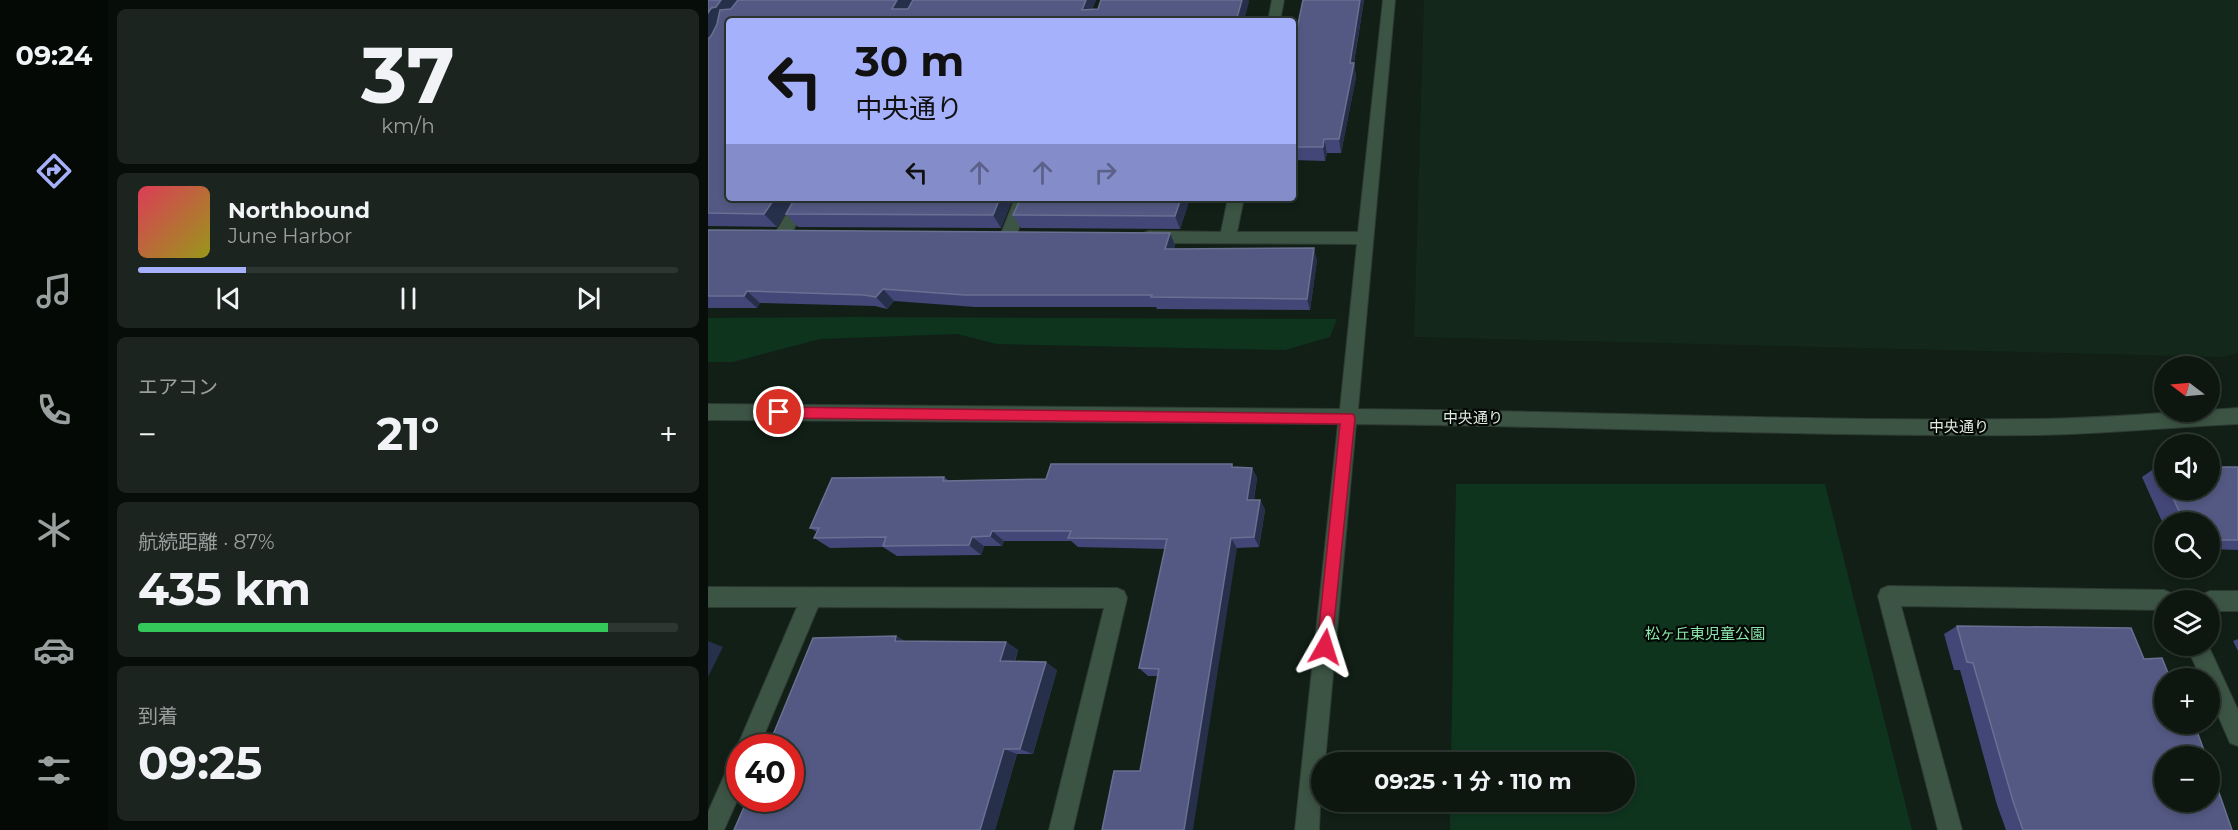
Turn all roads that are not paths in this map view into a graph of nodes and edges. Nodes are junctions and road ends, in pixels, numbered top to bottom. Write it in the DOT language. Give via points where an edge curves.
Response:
graph roads {
  1 [pos="1278,0"];
  2 [pos="1389,0"];
  3 [pos="1275,18"];
  4 [pos="802,201"];
  5 [pos="1022,201"];
  6 [pos="1235,201"];
  7 [pos="806,235"];
  8 [pos="1008,236"];
  9 [pos="1135,237"];
  10 [pos="1228,237"];
  11 [pos="1366,238"];
  12 [pos="708,412"];
  13 [pos="2238,416"];
  14 [pos="1348,418"];
  15 [pos="708,597"];
  16 [pos="812,597"];
  17 [pos="2154,600"];
  18 [pos="2220,601"];
  19 [pos="2238,601"];
  20 [pos="2202,656"];
  21 [pos="754,734"];
  22 [pos="2238,735"];
  23 [pos="726,798"];
  24 [pos="712,830"];
  25 [pos="1062,830"];
  26 [pos="1307,830"];
  27 [pos="1950,830"];
  1 -- 3 [label="street"];
  2 -- 11 [label="street"];
  4 -- 7 [label="street" via="777,235"];
  5 -- 8 [label="street"];
  6 -- 10 [label="street"];
  9 -- 10 [label="street"];
  10 -- 11 [label="street"];
  11 -- 14 [label="street"];
  12 -- 14 [label="street, 中央通り"];
  13 -- 14 [label="street, 中央通り" via="2042,427 1779,427 1530,418"];
  14 -- 26 [label="street"];
  15 -- 16 [label="street"];
  16 -- 21 [label="street"];
  16 -- 25 [label="street" via="1117,598"];
  17 -- 27 [label="street" via="1888,596"];
  18 -- 19 [label="street"];
  20 -- 22 [label="street"];
  23 -- 24 [label="street"];
}
